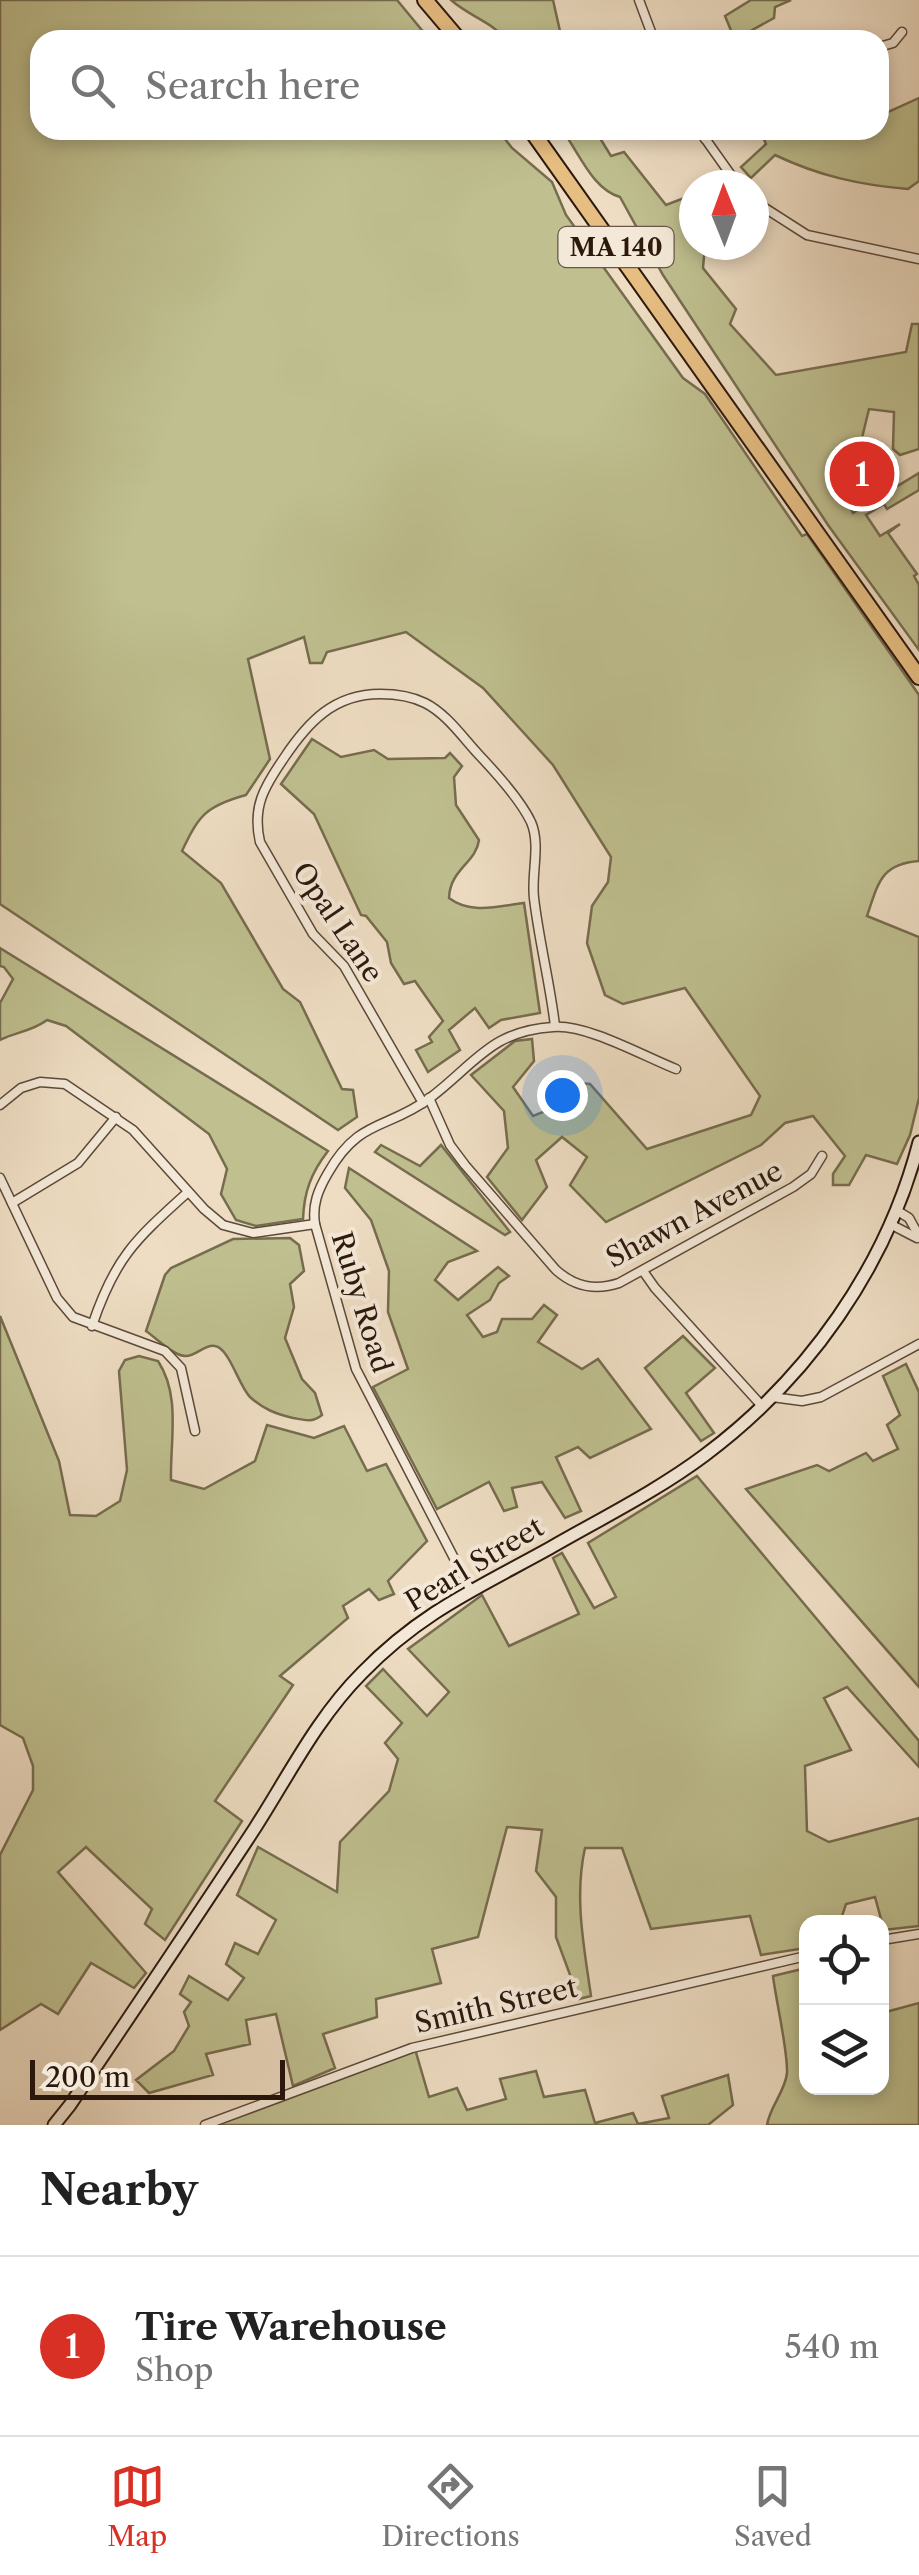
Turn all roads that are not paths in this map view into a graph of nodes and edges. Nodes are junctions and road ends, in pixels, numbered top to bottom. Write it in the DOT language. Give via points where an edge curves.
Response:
graph roads {
  1 [pos="425,0"];
  2 [pos="639,0"];
  3 [pos="450,30"];
  4 [pos="650,30"];
  5 [pos="902,32"];
  6 [pos="889,44"];
  7 [pos="539,140"];
  8 [pos="706,140"];
  9 [pos="727,170"];
  10 [pos="769,212"];
  11 [pos="919,260"];
  12 [pos="919,677"];
  13 [pos="555,1026"];
  14 [pos="676,1069"];
  15 [pos="426,1100"];
  16 [pos="0,1105"];
  17 [pos="116,1117"];
  18 [pos="919,1142"];
  19 [pos="822,1156"];
  20 [pos="0,1178"];
  21 [pos="188,1192"];
  22 [pos="12,1202"];
  23 [pos="896,1210"];
  24 [pos="314,1224"];
  25 [pos="890,1224"];
  26 [pos="919,1238"];
  27 [pos="643,1271"];
  28 [pos="92,1326"];
  29 [pos="919,1344"];
  30 [pos="767,1401"];
  31 [pos="195,1431"];
  32 [pos="470,1589"];
  33 [pos="919,1934"];
  34 [pos="889,1939"];
  35 [pos="799,1958"];
  36 [pos="54,2125"];
  37 [pos="205,2125"];
  1 -- 3 [label="highway"];
  2 -- 4 [label="street"];
  5 -- 6 [label="street"];
  7 -- 12 [label="highway, MA 140"];
  8 -- 9 [label="street"];
  10 -- 11 [label="street" via="807,235"];
  13 -- 14 [label="street, Ruby Road"];
  13 -- 15 [label="street, Ruby Road" via="509,1034"];
  13 -- 15 [label="street, Opal Lane" via="533,894 531,822 488,765 426,704 370,694 332,705 313,719 261,793 260,842 312,934 344,966"];
  15 -- 24 [label="street, Ruby Road" via="348,1142 319,1191"];
  15 -- 27 [label="street, Shawn Avenue" via="465,1165 563,1277 600,1288"];
  16 -- 17 [label="street" via="33,1084 66,1084"];
  17 -- 21 [label="street"];
  17 -- 22 [label="street" via="78,1162"];
  18 -- 23 [label="main road, Pearl Street"];
  19 -- 27 [label="street, Shawn Avenue" via="802,1181"];
  20 -- 22 [label="street"];
  21 -- 24 [label="street" via="223,1224 244,1232"];
  21 -- 28 [label="street" via="122,1256"];
  22 -- 28 [label="street" via="57,1298"];
  23 -- 25 [label="main road, Pearl Street"];
  23 -- 26 [label="street"];
  24 -- 32 [label="street, Ruby Road" via="356,1369"];
  25 -- 26 [label="street"];
  25 -- 30 [label="main road, Pearl Street" via="836,1319"];
  27 -- 30 [label="street"];
  28 -- 31 [label="street" via="165,1350 181,1368"];
  29 -- 30 [label="street" via="821,1397"];
  30 -- 32 [label="main road, Pearl Street" via="669,1480"];
  32 -- 36 [label="main road, Pearl Street" via="396,1642 334,1705"];
  33 -- 34 [label="street"];
  35 -- 37 [label="street, Smith Street" via="412,2048"];
}
